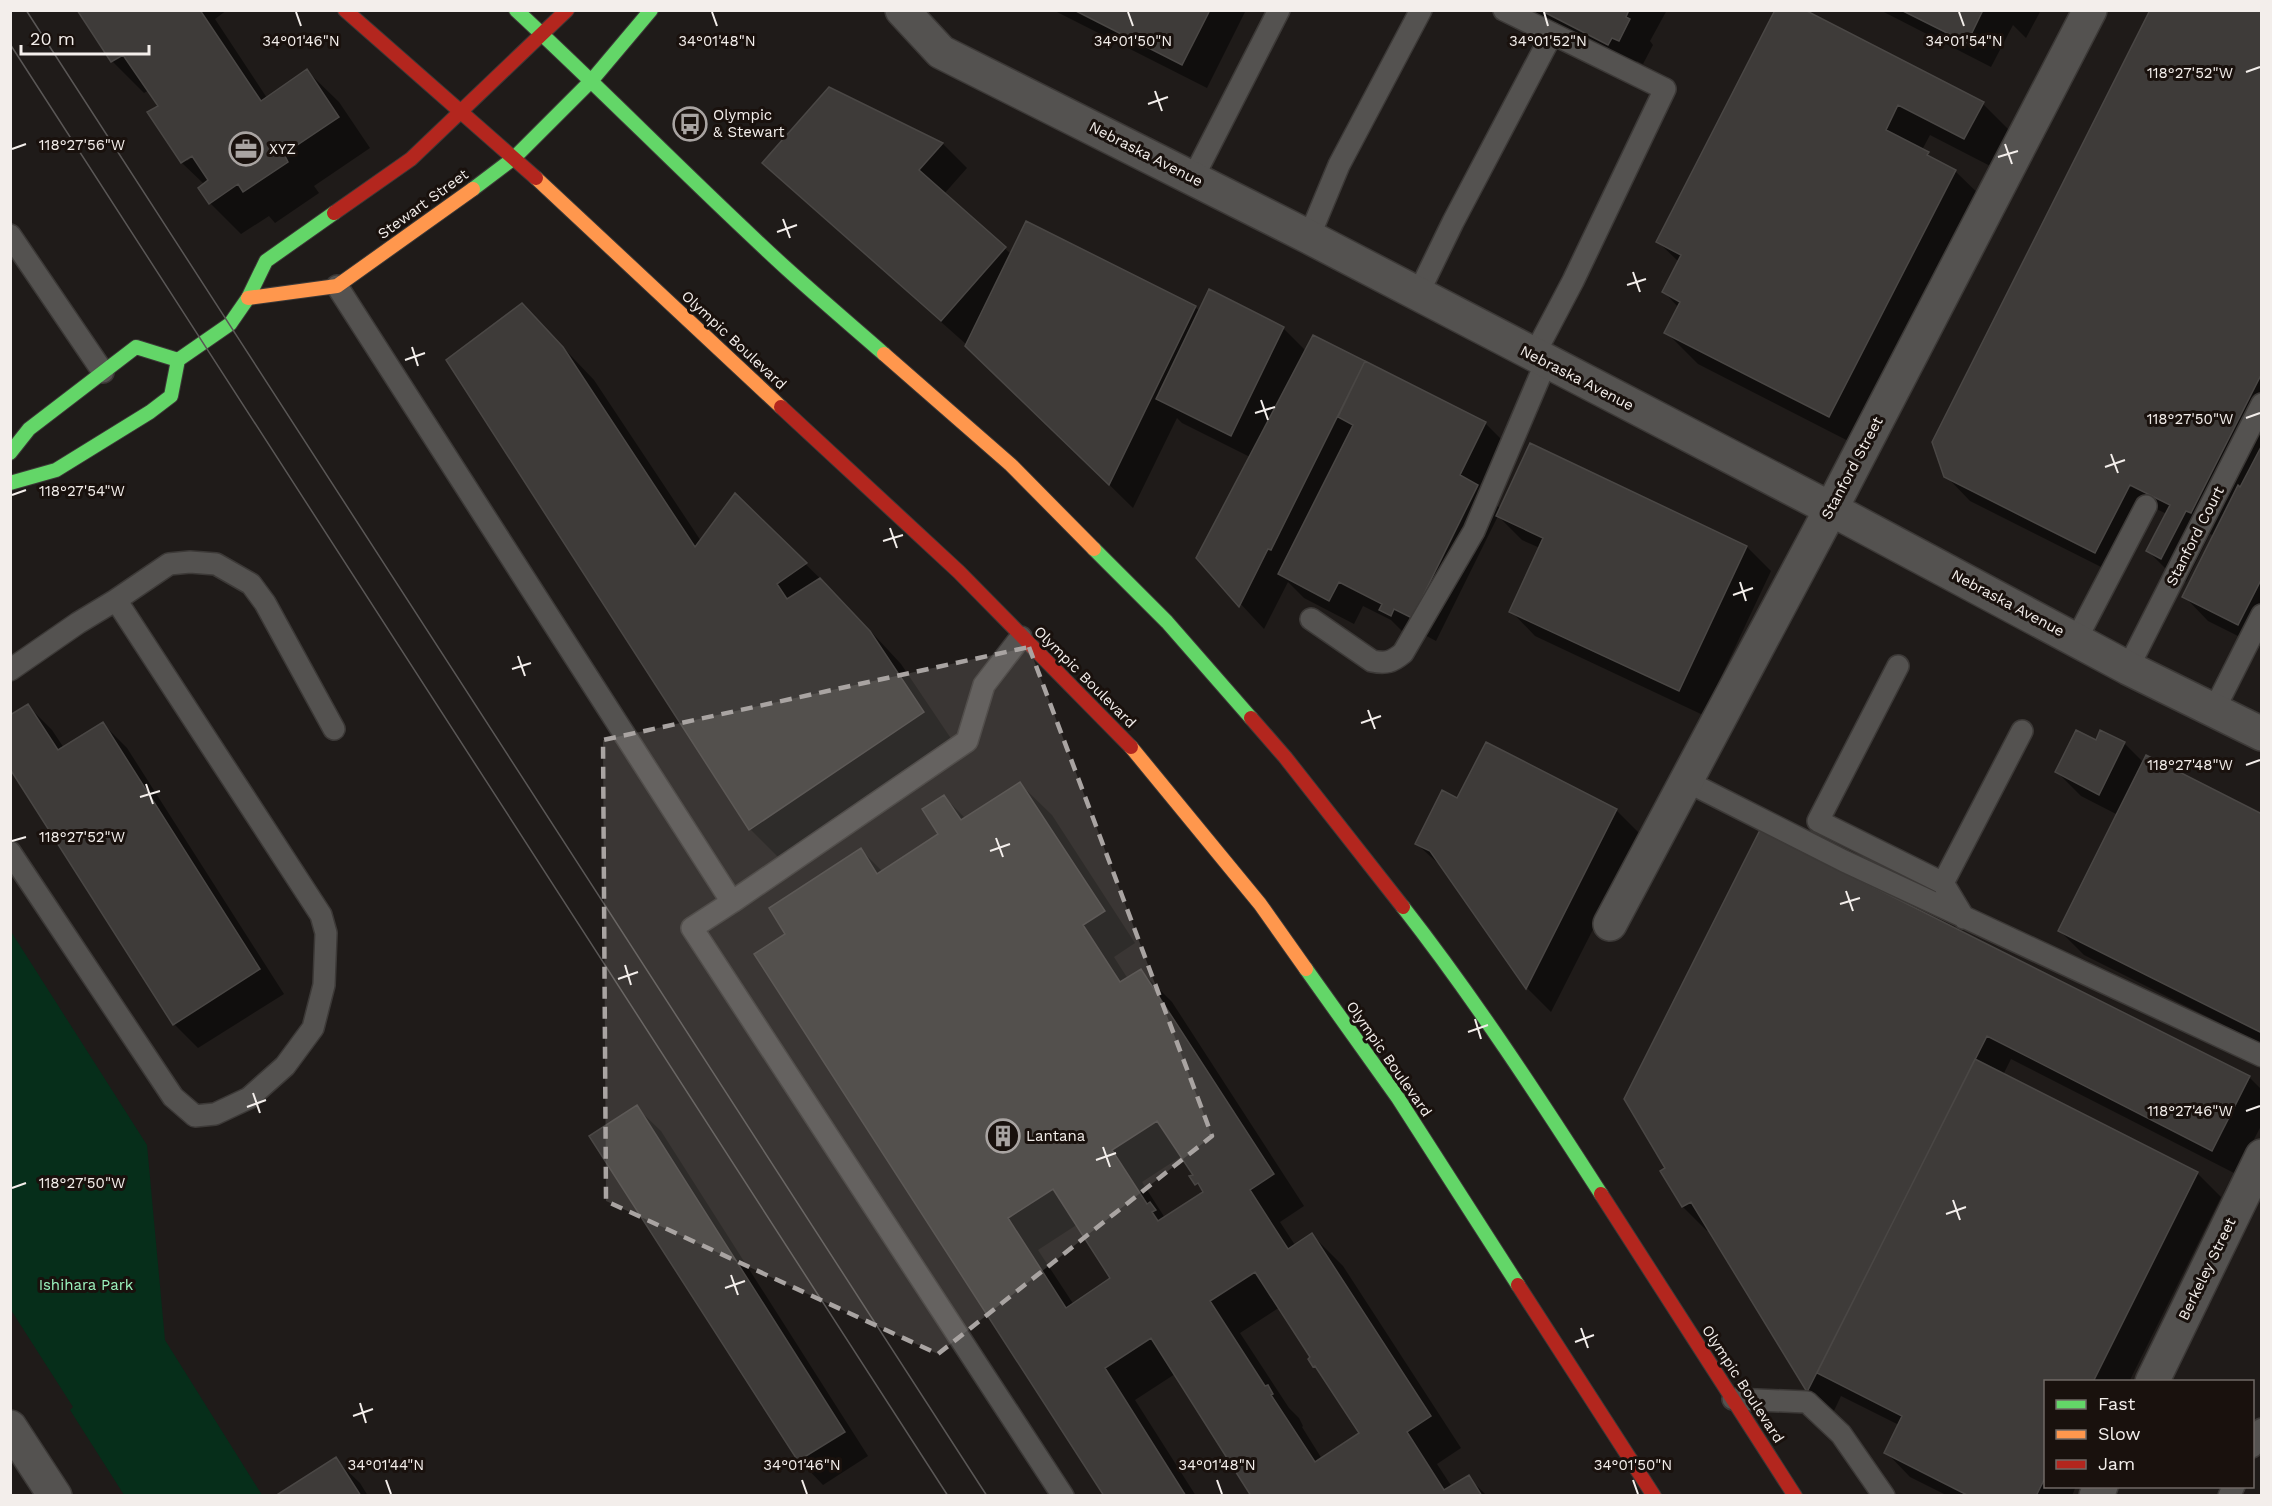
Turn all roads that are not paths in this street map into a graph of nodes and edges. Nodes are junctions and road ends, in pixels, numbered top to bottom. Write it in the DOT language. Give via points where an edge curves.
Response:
graph roads {
  1 [pos="345,10"];
  2 [pos="516,10"];
  3 [pos="567,10"];
  4 [pos="651,10"];
  5 [pos="902,10"];
  6 [pos="1279,10"];
  7 [pos="1421,10"];
  8 [pos="1503,10"];
  9 [pos="2090,10"];
  10 [pos="542,34"];
  11 [pos="1552,34"];
  12 [pos="592,80"];
  13 [pos="461,112"];
  14 [pos="514,158"];
  15 [pos="1193,178"];
  16 [pos="10,235"];
  17 [pos="1309,237"];
  18 [pos="337,286"];
  19 [pos="1418,294"];
  20 [pos="248,298"];
  21 [pos="1540,359"];
  22 [pos="178,360"];
  23 [pos="103,372"];
  24 [pos="2262,404"];
  25 [pos="10,453"];
  26 [pos="10,483"];
  27 [pos="2146,506"];
  28 [pos="1831,509"];
  29 [pos="116,600"];
  30 [pos="2262,615"];
  31 [pos="1311,619"];
  32 [pos="1022,637"];
  33 [pos="2076,640"];
  34 [pos="1898,666"];
  35 [pos="2128,668"];
  36 [pos="10,670"];
  37 [pos="2214,710"];
  38 [pos="334,729"];
  39 [pos="2022,731"];
  40 [pos="2262,734"];
  41 [pos="1686,780"];
  42 [pos="10,852"];
  43 [pos="1943,883"];
  44 [pos="732,902"];
  45 [pos="1964,918"];
  46 [pos="1610,924"];
  47 [pos="2262,1056"];
  48 [pos="2262,1156"];
  49 [pos="2153,1380"];
  50 [pos="1733,1399"];
  51 [pos="10,1427"];
  52 [pos="2262,1429"];
  53 [pos="2254,1446"];
  54 [pos="55,1496"];
  55 [pos="1063,1496"];
  56 [pos="1654,1496"];
  57 [pos="1795,1496"];
  58 [pos="1884,1496"];
  1 -- 13 [label="main road, Olympic Boulevard"];
  2 -- 10 [label="main road, Olympic Boulevard"];
  3 -- 10 [label="main road"];
  4 -- 12 [label="main road, Stewart Street"];
  5 -- 15 [label="street, Nebraska Avenue" via="941,52"];
  6 -- 15 [label="lane"];
  7 -- 17 [label="lane" via="1339,165"];
  8 -- 11 [label="lane"];
  9 -- 28 [label="street, Stanford Street"];
  10 -- 12 [label="main road, Olympic Boulevard"];
  10 -- 13 [label="main road"];
  11 -- 19 [label="lane"];
  11 -- 21 [label="lane" via="1665,89 1573,280"];
  12 -- 14 [label="main road, Stewart Street"];
  12 -- 50 [label="main road, Olympic Boulevard" via="787,269 1011,465 1167,622 1285,757 1434,948 1556,1124"];
  13 -- 14 [label="main road, Olympic Boulevard"];
  13 -- 20 [label="main road" via="411,159 266,261"];
  14 -- 18 [label="main road, Stewart Street"];
  14 -- 32 [label="main road, Olympic Boulevard" via="959,572"];
  15 -- 17 [label="street, Nebraska Avenue"];
  16 -- 23 [label="lane"];
  17 -- 19 [label="street, Nebraska Avenue"];
  18 -- 20 [label="main road, Stewart Street"];
  18 -- 44 [label="lane"];
  19 -- 21 [label="street, Nebraska Avenue"];
  20 -- 22 [label="main road" via="230,324"];
  21 -- 28 [label="street, Nebraska Avenue"];
  21 -- 31 [label="lane" via="1474,531 1403,653 1393,661 1372,661"];
  22 -- 23 [label="main road" via="136,347"];
  22 -- 26 [label="main road" via="171,396 150,412 56,470"];
  23 -- 25 [label="main road" via="29,429"];
  24 -- 35 [label="lane, Stanford Court"];
  27 -- 33 [label="lane"];
  28 -- 33 [label="street, Nebraska Avenue"];
  28 -- 41 [label="street, Stanford Street"];
  29 -- 36 [label="lane"];
  29 -- 38 [label="lane" via="170,564 216,564 251,584"];
  29 -- 42 [label="lane" via="321,915 326,933 324,985 313,1028 285,1066 249,1098 214,1114 195,1116 173,1097"];
  30 -- 37 [label="lane"];
  32 -- 44 [label="lane" via="984,685 967,741"];
  32 -- 56 [label="main road, Olympic Boulevard" via="1132,748 1260,904 1398,1098"];
  33 -- 35 [label="street, Nebraska Avenue"];
  34 -- 43 [label="lane" via="1818,821"];
  35 -- 37 [label="street, Nebraska Avenue"];
  37 -- 40 [label="street, Nebraska Avenue"];
  39 -- 43 [label="lane"];
  41 -- 45 [label="lane"];
  41 -- 46 [label="street, Stanford Street"];
  43 -- 45 [label="lane"];
  44 -- 55 [label="lane" via="692,928"];
  45 -- 47 [label="lane"];
  48 -- 49 [label="street, Berkeley Street"];
  50 -- 57 [label="main road, Olympic Boulevard"];
  50 -- 58 [label="lane" via="1807,1402 1841,1434"];
  51 -- 54 [label="street"];
  52 -- 53 [label="lane"];
}
